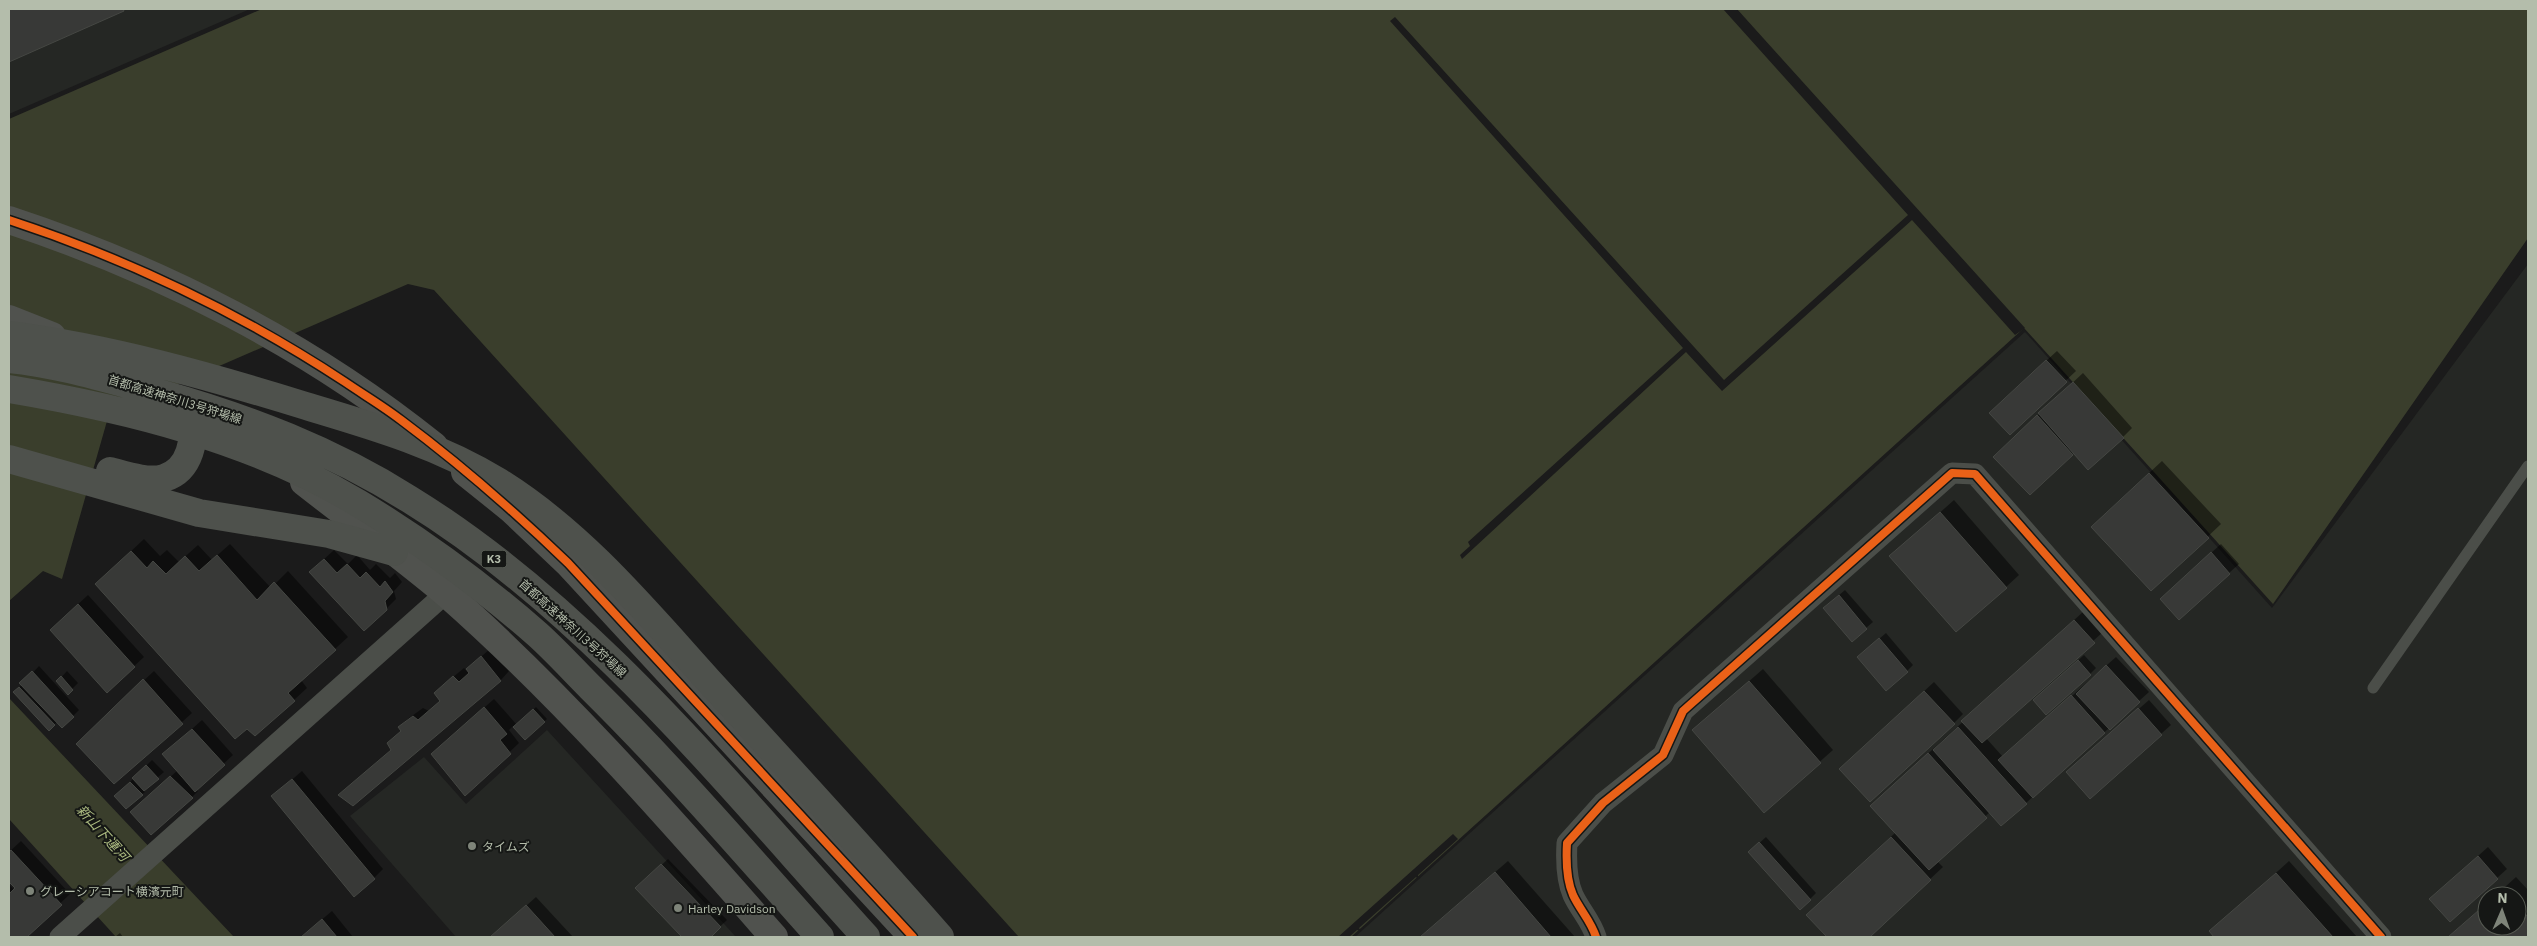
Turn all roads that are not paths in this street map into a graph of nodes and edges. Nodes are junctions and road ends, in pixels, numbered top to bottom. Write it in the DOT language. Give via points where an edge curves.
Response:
graph roads {
  1 [pos="9,220"];
  2 [pos="9,318"];
  3 [pos="9,335"];
  4 [pos="9,359"];
  5 [pos="9,388"];
  6 [pos="172,388"];
  7 [pos="9,440"];
  8 [pos="9,459"];
  9 [pos="2528,466"];
  10 [pos="145,489"];
  11 [pos="394,552"];
  12 [pos="446,593"];
  13 [pos="2373,688"];
  14 [pos="60,937"];
  15 [pos="774,937"];
  16 [pos="820,937"];
  17 [pos="866,937"];
  18 [pos="913,937"];
  19 [pos="940,937"];
  20 [pos="1596,937"];
  21 [pos="2381,937"];
  1 -- 18 [label="street" via="66,239 165,280 290,346 401,419 511,509 568,562"];
  2 -- 6 [label="street"];
  3 -- 19 [label="highway" via="91,348 262,392 428,445 500,483 564,530 621,584"];
  4 -- 17 [label="highway, 首都高速神奈川3号狩場線 / K3" via="89,374 219,410 298,440 410,499 476,544 606,657 676,728"];
  5 -- 16 [label="highway, K3" via="138,415 262,457 357,503 446,561 537,635 635,731"];
  6 -- 10 [label="highway" via="191,415 192,446 187,461 178,471"];
  6 -- 11 [label="street" via="223,419"];
  7 -- 10 [label="highway" via="117,473"];
  8 -- 10 [label="highway"];
  9 -- 13 [label="lane"];
  10 -- 11 [label="highway" via="199,513 329,534"];
  11 -- 12 [label="street"];
  12 -- 14 [label="street"];
  12 -- 15 [label="street" via="574,718 675,824"];
  20 -- 21 [label="street" via="1593,925 1568,880 1567,843 1603,803 1663,755 1683,711 1952,473 1975,474"];
}
